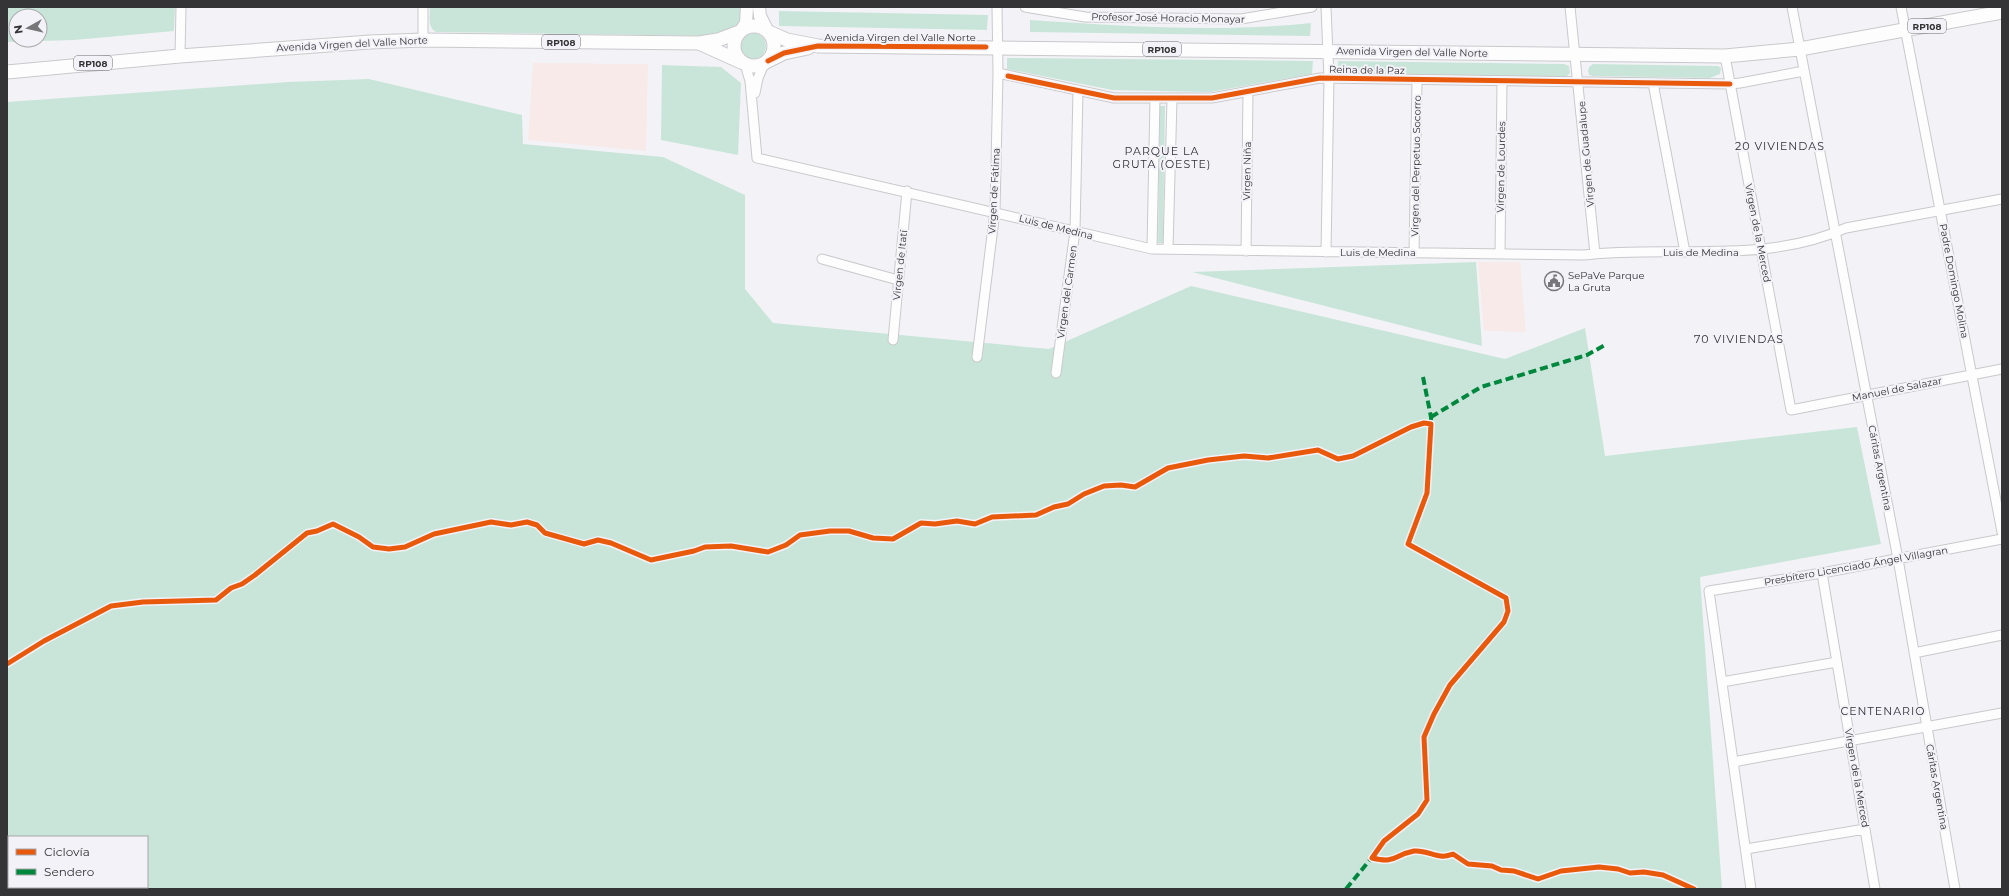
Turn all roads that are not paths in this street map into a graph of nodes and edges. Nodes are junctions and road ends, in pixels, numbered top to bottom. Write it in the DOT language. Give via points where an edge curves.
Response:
graph roads {
  1 [pos="181,7"];
  2 [pos="423,7"];
  3 [pos="747,7"];
  4 [pos="760,7"];
  5 [pos="996,7"];
  6 [pos="1025,7"];
  7 [pos="1312,7"];
  8 [pos="1326,7"];
  9 [pos="1570,7"];
  10 [pos="1792,7"];
  11 [pos="1901,7"];
  12 [pos="2002,12"];
  13 [pos="1905,30"];
  14 [pos="741,31"];
  15 [pos="768,31"];
  16 [pos="423,40"];
  17 [pos="699,44"];
  18 [pos="818,46"];
  19 [pos="997,47"];
  20 [pos="1800,49"];
  21 [pos="1326,51"];
  22 [pos="1575,54"];
  23 [pos="180,56"];
  24 [pos="1725,56"];
  25 [pos="766,62"];
  26 [pos="743,63"];
  27 [pos="7,72"];
  28 [pos="1804,72"];
  29 [pos="998,73"];
  30 [pos="1329,78"];
  31 [pos="1417,80"];
  32 [pos="1502,81"];
  33 [pos="1579,82"];
  34 [pos="1653,83"];
  35 [pos="1730,84"];
  36 [pos="1078,90"];
  37 [pos="1248,91"];
  38 [pos="1155,98"];
  39 [pos="1172,98"];
  40 [pos="753,110"];
  41 [pos="907,191"];
  42 [pos="2002,199"];
  43 [pos="1940,210"];
  44 [pos="995,211"];
  45 [pos="1075,231"];
  46 [pos="1835,233"];
  47 [pos="1152,249"];
  48 [pos="1168,249"];
  49 [pos="1762,250"];
  50 [pos="1246,251"];
  51 [pos="1326,252"];
  52 [pos="1414,252"];
  53 [pos="1685,252"];
  54 [pos="1500,254"];
  55 [pos="1595,254"];
  56 [pos="822,259"];
  57 [pos="898,280"];
  58 [pos="892,340"];
  59 [pos="977,357"];
  60 [pos="2002,369"];
  61 [pos="1056,373"];
  62 [pos="1972,375"];
  63 [pos="1866,395"];
  64 [pos="1791,410"];
  65 [pos="2002,532"];
  66 [pos="2002,539"];
  67 [pos="1898,559"];
  68 [pos="1822,573"];
  69 [pos="2002,635"];
  70 [pos="1914,653"];
  71 [pos="1837,662"];
  72 [pos="1722,682"];
  73 [pos="2002,713"];
  74 [pos="1926,727"];
  75 [pos="1850,741"];
  76 [pos="1733,762"];
  77 [pos="1865,829"];
  78 [pos="1746,849"];
  79 [pos="1751,889"];
  80 [pos="1875,889"];
  81 [pos="1955,889"];
  1 -- 23 [label="street"];
  2 -- 16 [label="street"];
  3 -- 14 [label="main road" via="746,23"];
  4 -- 15 [label="main road" via="760,16"];
  5 -- 19 [label="street, Virgen de Fátima"];
  6 -- 7 [label="street, Profesor José Horacio Monayar" via="1085,17 1241,19"];
  8 -- 21 [label="street"];
  9 -- 22 [label="street, Virgen de Guadalupe"];
  10 -- 20 [label="street, Cáritas Argentina"];
  11 -- 13 [label="street, Padre Domingo Molina"];
  12 -- 13 [label="main road, Avenida Virgen del Valle Norte / RP108"];
  13 -- 20 [label="main road, Avenida Virgen del Valle Norte / RP108"];
  13 -- 43 [label="street, Padre Domingo Molina"];
  14 -- 15 [label="main road, RP108" via="755,26"];
  14 -- 17 [label="main road, Avenida Virgen del Valle Norte / RP108"];
  14 -- 26 [label="main road" via="734,44 735,51"];
  15 -- 18 [label="main road, Avenida Virgen del Valle Norte / RP108" via="787,40"];
  15 -- 25 [label="main road" via="774,44 772,56"];
  16 -- 17 [label="main road, Avenida Virgen del Valle Norte / RP108"];
  16 -- 23 [label="main road, Avenida Virgen del Valle Norte / RP108"];
  17 -- 26 [label="main road, Avenida Virgen del Valle Norte / RP108"];
  18 -- 19 [label="main road, Avenida Virgen del Valle Norte / RP108"];
  18 -- 25 [label="main road, Avenida Virgen del Valle Norte / RP108" via="784,53"];
  19 -- 21 [label="main road, Avenida Virgen del Valle Norte / RP108"];
  19 -- 29 [label="street, Virgen de Fátima"];
  20 -- 24 [label="main road, Avenida Virgen del Valle Norte / RP108"];
  20 -- 28 [label="street, Cáritas Argentina"];
  21 -- 22 [label="main road, Avenida Virgen del Valle Norte / RP108"];
  21 -- 30 [label="street"];
  22 -- 24 [label="main road, Avenida Virgen del Valle Norte / RP108"];
  22 -- 33 [label="street, Virgen de Guadalupe"];
  23 -- 27 [label="main road, Avenida Virgen del Valle Norte / RP108"];
  24 -- 35 [label="street, Virgen de la Merced"];
  25 -- 26 [label="main road, RP108" via="754,66"];
  25 -- 40 [label="street" via="758,78"];
  26 -- 40 [label="street" via="750,81"];
  28 -- 35 [label="street, Reina de la Paz"];
  28 -- 46 [label="street, Cáritas Argentina"];
  29 -- 36 [label="street, Reina de la Paz"];
  29 -- 44 [label="street, Virgen de Fátima"];
  30 -- 31 [label="street, Reina de la Paz"];
  30 -- 37 [label="street, Reina de la Paz"];
  30 -- 51 [label="street"];
  31 -- 32 [label="street, Reina de la Paz"];
  31 -- 52 [label="street, Virgen del Perpetuo Socorro"];
  32 -- 33 [label="street, Reina de la Paz"];
  32 -- 54 [label="street, Virgen de Lourdes"];
  33 -- 34 [label="street, Reina de la Paz"];
  33 -- 55 [label="street, Virgen de Guadalupe"];
  34 -- 35 [label="street, Reina de la Paz"];
  34 -- 53 [label="street"];
  35 -- 49 [label="street, Virgen de la Merced"];
  36 -- 38 [label="street, Reina de la Paz" via="1114,98"];
  36 -- 45 [label="street, Virgen del Carmen"];
  37 -- 39 [label="street, Reina de la Paz" via="1212,98"];
  37 -- 50 [label="street, Virgen Niña"];
  38 -- 39 [label="street, Reina de la Paz"];
  38 -- 47 [label="street"];
  39 -- 48 [label="street"];
  40 -- 41 [label="street, Luis de Medina" via="757,158"];
  41 -- 44 [label="street, Luis de Medina"];
  41 -- 57 [label="street, Virgen de Itatí"];
  42 -- 43 [label="street, Luis de Medina"];
  43 -- 46 [label="street, Luis de Medina" via="1846,228"];
  43 -- 62 [label="street, Padre Domingo Molina"];
  44 -- 45 [label="street, Luis de Medina"];
  44 -- 59 [label="street, Virgen de Fátima"];
  45 -- 47 [label="street, Luis de Medina"];
  45 -- 61 [label="street, Virgen del Carmen"];
  46 -- 49 [label="street, Luis de Medina" via="1824,238"];
  46 -- 63 [label="street, Cáritas Argentina"];
  47 -- 48 [label="street, Luis de Medina"];
  48 -- 50 [label="street, Luis de Medina"];
  49 -- 53 [label="street, Luis de Medina"];
  49 -- 64 [label="street, Virgen de la Merced"];
  50 -- 51 [label="street, Luis de Medina"];
  51 -- 52 [label="street, Luis de Medina"];
  52 -- 54 [label="street, Luis de Medina"];
  53 -- 55 [label="street, Luis de Medina"];
  54 -- 55 [label="street, Luis de Medina"];
  56 -- 57 [label="street"];
  57 -- 58 [label="street, Virgen de Itatí"];
  60 -- 62 [label="street, Manuel de Salazar"];
  62 -- 63 [label="street, Manuel de Salazar"];
  62 -- 65 [label="street, Padre Domingo Molina"];
  63 -- 64 [label="street, Manuel de Salazar"];
  63 -- 67 [label="street, Cáritas Argentina"];
  66 -- 67 [label="street, Presbítero Licenciado Ángel Villagran"];
  67 -- 68 [label="street, Presbítero Licenciado Ángel Villagran"];
  67 -- 70 [label="street, Cáritas Argentina"];
  68 -- 71 [label="street, Virgen de la Merced"];
  68 -- 72 [label="street, Presbítero Licenciado Ángel Villagran" via="1709,591"];
  69 -- 70 [label="street"];
  70 -- 74 [label="street, Cáritas Argentina"];
  71 -- 72 [label="street"];
  71 -- 75 [label="street, Virgen de la Merced"];
  72 -- 76 [label="street"];
  73 -- 74 [label="street"];
  74 -- 75 [label="street"];
  74 -- 81 [label="street, Cáritas Argentina"];
  75 -- 76 [label="street"];
  75 -- 77 [label="street, Virgen de la Merced"];
  76 -- 78 [label="street"];
  77 -- 78 [label="street"];
  77 -- 80 [label="street, Virgen de la Merced"];
  78 -- 79 [label="street"];
}
